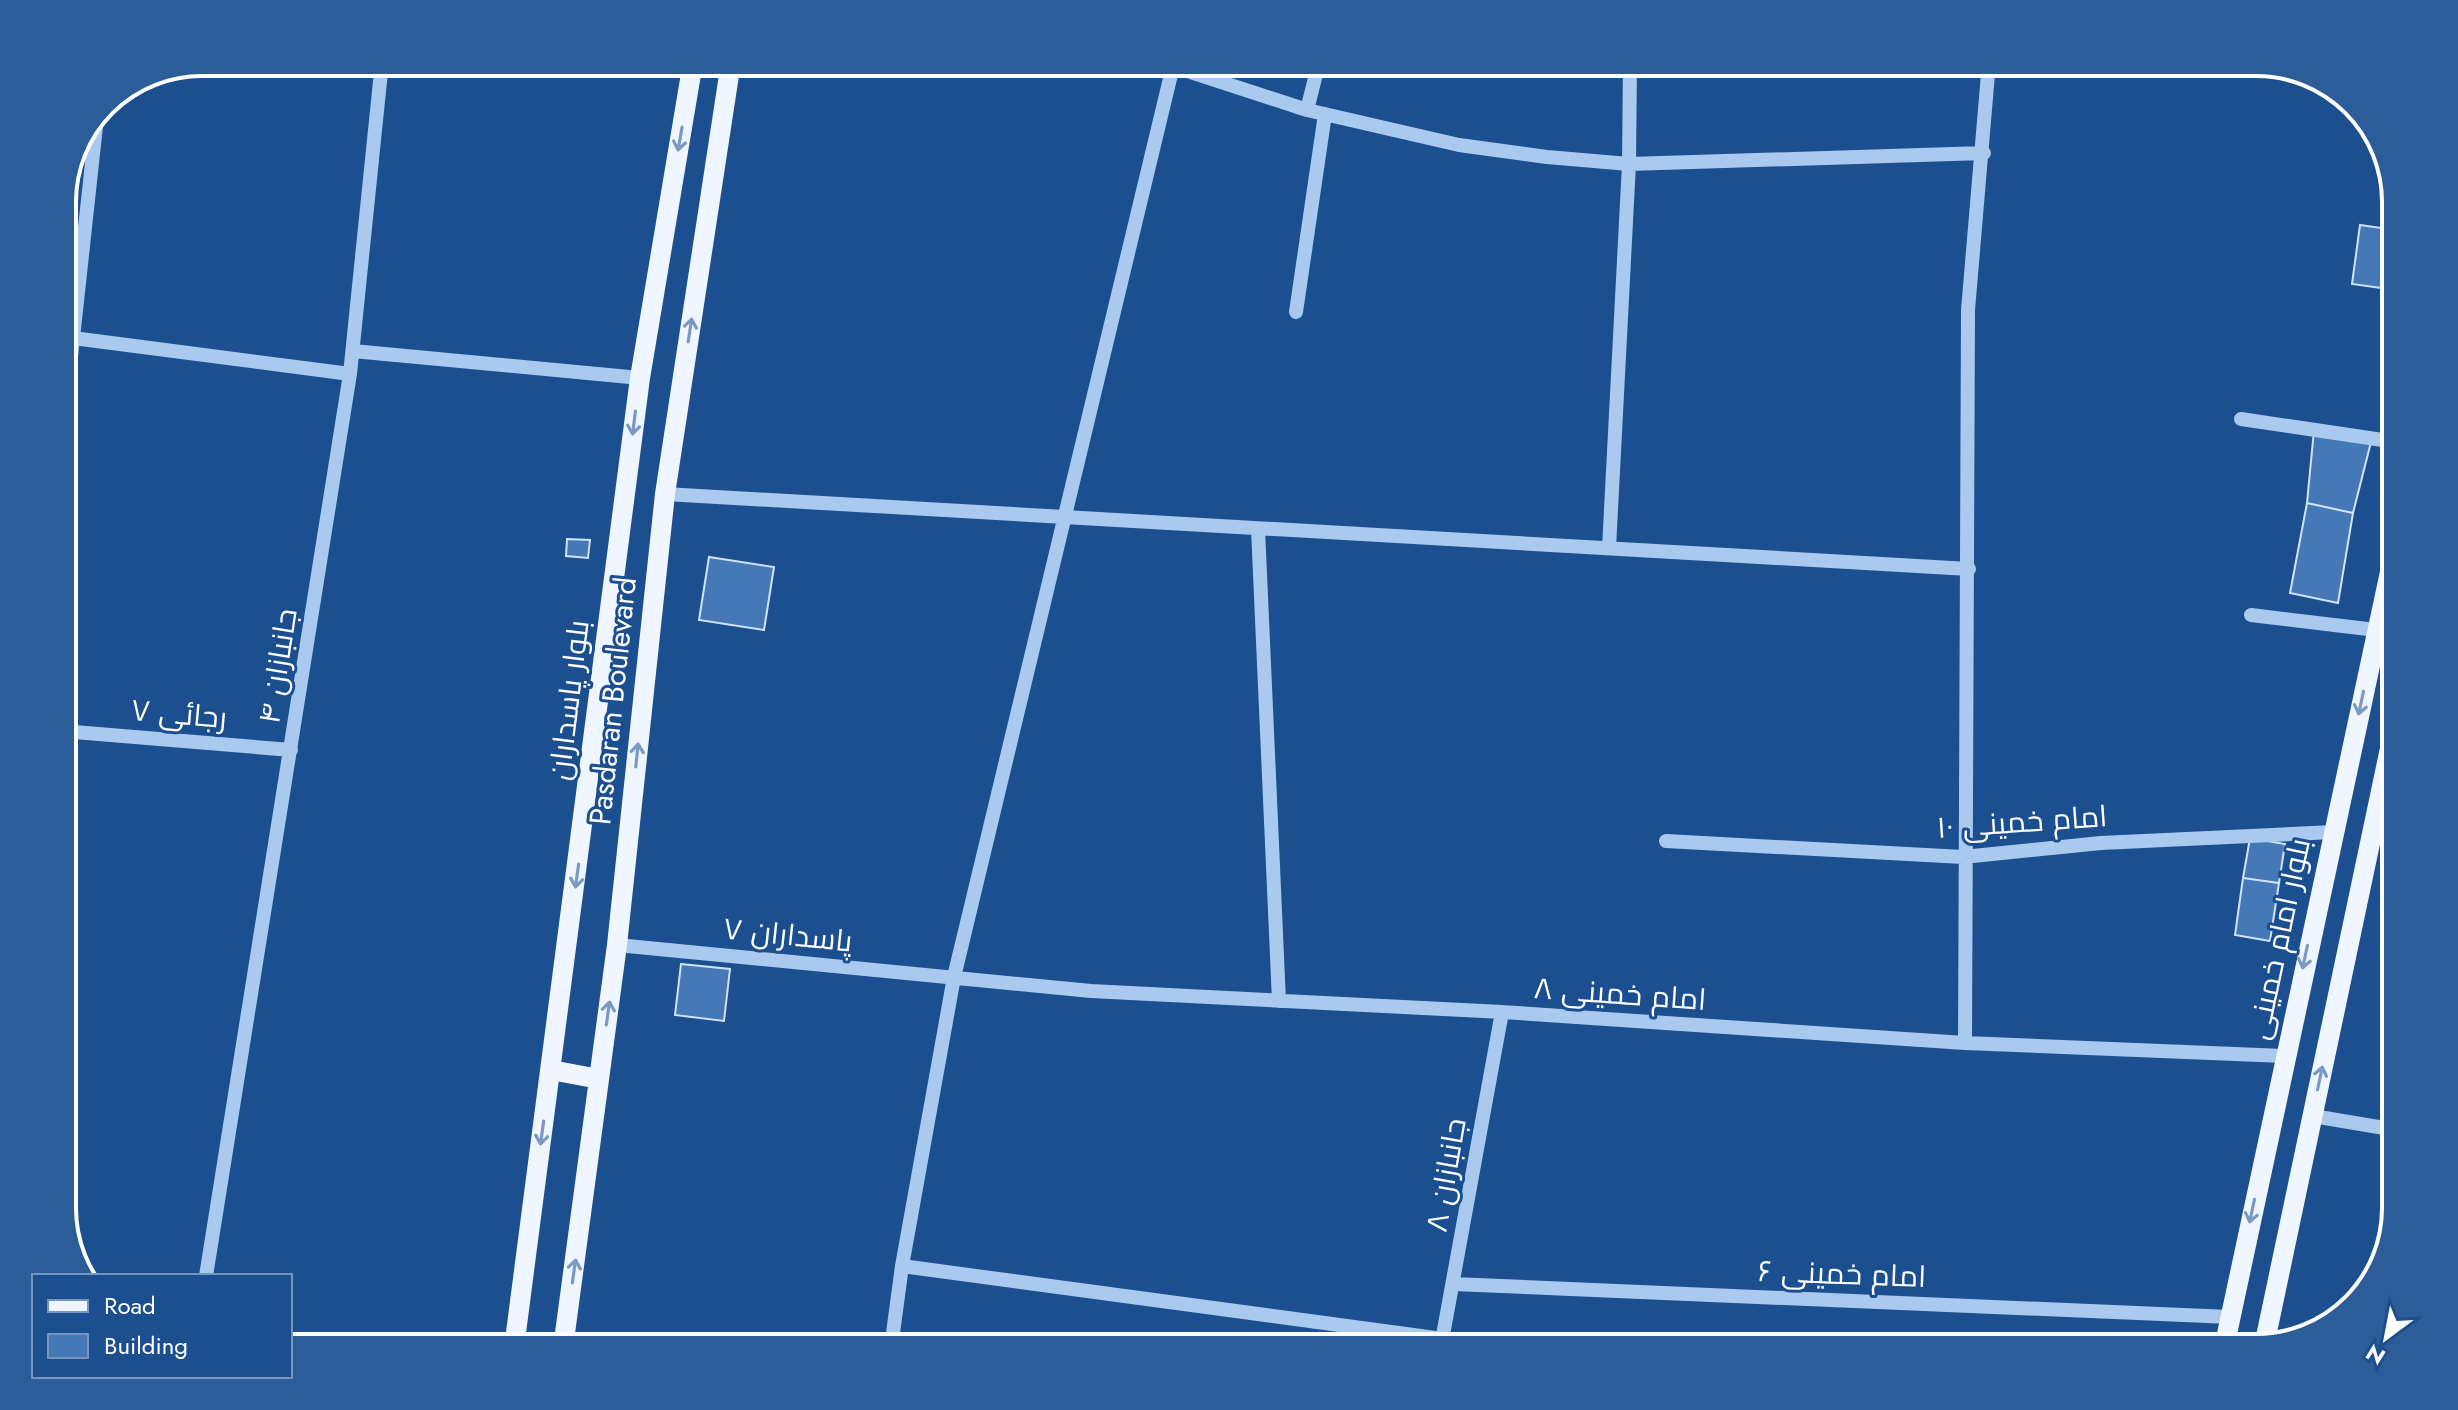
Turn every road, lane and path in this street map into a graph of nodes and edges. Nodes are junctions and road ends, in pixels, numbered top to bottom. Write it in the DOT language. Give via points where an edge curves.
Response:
graph roads {
  1 [pos="381,76"];
  2 [pos="691,76"];
  3 [pos="729,76"];
  4 [pos="1166,76"];
  5 [pos="1207,76"];
  6 [pos="1316,76"];
  7 [pos="1630,76"];
  8 [pos="1988,76"];
  9 [pos="1307,110"];
  10 [pos="1325,114"];
  11 [pos="95,136"];
  12 [pos="1984,153"];
  13 [pos="1629,164"];
  14 [pos="76,310"];
  15 [pos="1296,312"];
  16 [pos="76,338"];
  17 [pos="353,351"];
  18 [pos="350,374"];
  19 [pos="640,378"];
  20 [pos="2241,419"];
  21 [pos="2382,440"];
  22 [pos="665,494"];
  23 [pos="1064,518"];
  24 [pos="1258,529"];
  25 [pos="1609,548"];
  26 [pos="1969,569"];
  27 [pos="2382,604"];
  28 [pos="2251,615"];
  29 [pos="2376,630"];
  30 [pos="76,732"];
  31 [pos="291,750"];
  32 [pos="2382,787"];
  33 [pos="2333,832"];
  34 [pos="1666,841"];
  35 [pos="1963,857"];
  36 [pos="617,945"];
  37 [pos="954,977"];
  38 [pos="1279,1001"];
  39 [pos="1502,1012"];
  40 [pos="1965,1043"];
  41 [pos="2284,1056"];
  42 [pos="551,1070"];
  43 [pos="599,1079"];
  44 [pos="2313,1116"];
  45 [pos="2382,1128"];
  46 [pos="902,1266"];
  47 [pos="206,1274"];
  48 [pos="1453,1284"];
  49 [pos="2230,1317"];
  50 [pos="2267,1333"];
  51 [pos="516,1334"];
  52 [pos="565,1334"];
  53 [pos="893,1334"];
  54 [pos="1379,1334"];
  55 [pos="1444,1334"];
  56 [pos="2227,1334"];
  1 -- 17 [label="street, جانبازان ۴"];
  2 -- 19 [label="main road, بلوار پاسداران, one-way"];
  22 -- 3 [label="main road, Pasdaran Boulevard, one-way"];
  4 -- 23 [label="street"];
  5 -- 9 [label="street"];
  6 -- 9 [label="street"];
  7 -- 13 [label="street"];
  8 -- 12 [label="street"];
  9 -- 10 [label="street"];
  10 -- 13 [label="street" via="1459,145"];
  10 -- 15 [label="street"];
  11 -- 14 [label="street"];
  12 -- 13 [label="street"];
  12 -- 26 [label="street" via="1968,310"];
  13 -- 25 [label="street"];
  16 -- 18 [label="street"];
  17 -- 18 [label="street, جانبازان ۴"];
  17 -- 19 [label="street"];
  18 -- 31 [label="street, جانبازان ۴"];
  19 -- 42 [label="main road, بلوار پاسداران, one-way"];
  20 -- 21 [label="street"];
  22 -- 23 [label="street"];
  36 -- 22 [label="main road, Pasdaran Boulevard, one-way"];
  23 -- 24 [label="street"];
  23 -- 37 [label="street"];
  24 -- 25 [label="street"];
  24 -- 38 [label="street"];
  25 -- 26 [label="street"];
  26 -- 35 [label="street"];
  27 -- 29 [label="main road, بلوار امام خمینی"];
  28 -- 29 [label="street"];
  29 -- 33 [label="main road, بلوار امام خمینی, one-way"];
  30 -- 31 [label="street, رجائی ۷"];
  31 -- 47 [label="street, جانبازان ۴"];
  44 -- 32 [label="main road, one-way"];
  33 -- 35 [label="street, امام خمینی ۱۰" via="2101,843"];
  33 -- 41 [label="main road, بلوار امام خمینی, one-way"];
  34 -- 35 [label="street, امام خمینی ۱۰"];
  35 -- 40 [label="street"];
  36 -- 37 [label="street, پاسداران ۷"];
  43 -- 36 [label="main road, Pasdaran Boulevard, one-way"];
  37 -- 38 [label="street, امام خمینی ۸"];
  37 -- 46 [label="street"];
  38 -- 39 [label="street, امام خمینی ۸"];
  39 -- 40 [label="street, امام خمینی ۸"];
  39 -- 48 [label="street, جانبازان ۸"];
  40 -- 41 [label="street, امام خمینی ۸"];
  41 -- 49 [label="main road, بلوار امام خمینی, one-way"];
  42 -- 43 [label="main road"];
  42 -- 51 [label="main road, بلوار پاسداران, one-way"];
  52 -- 43 [label="main road, Pasdaran Boulevard, one-way"];
  44 -- 45 [label="street"];
  44 -- 50 [label="main road"];
  46 -- 53 [label="street"];
  46 -- 54 [label="street"];
  48 -- 49 [label="street, امام خمینی ۶"];
  48 -- 55 [label="street, جانبازان ۸"];
  49 -- 56 [label="main road, بلوار امام خمینی"];
}
